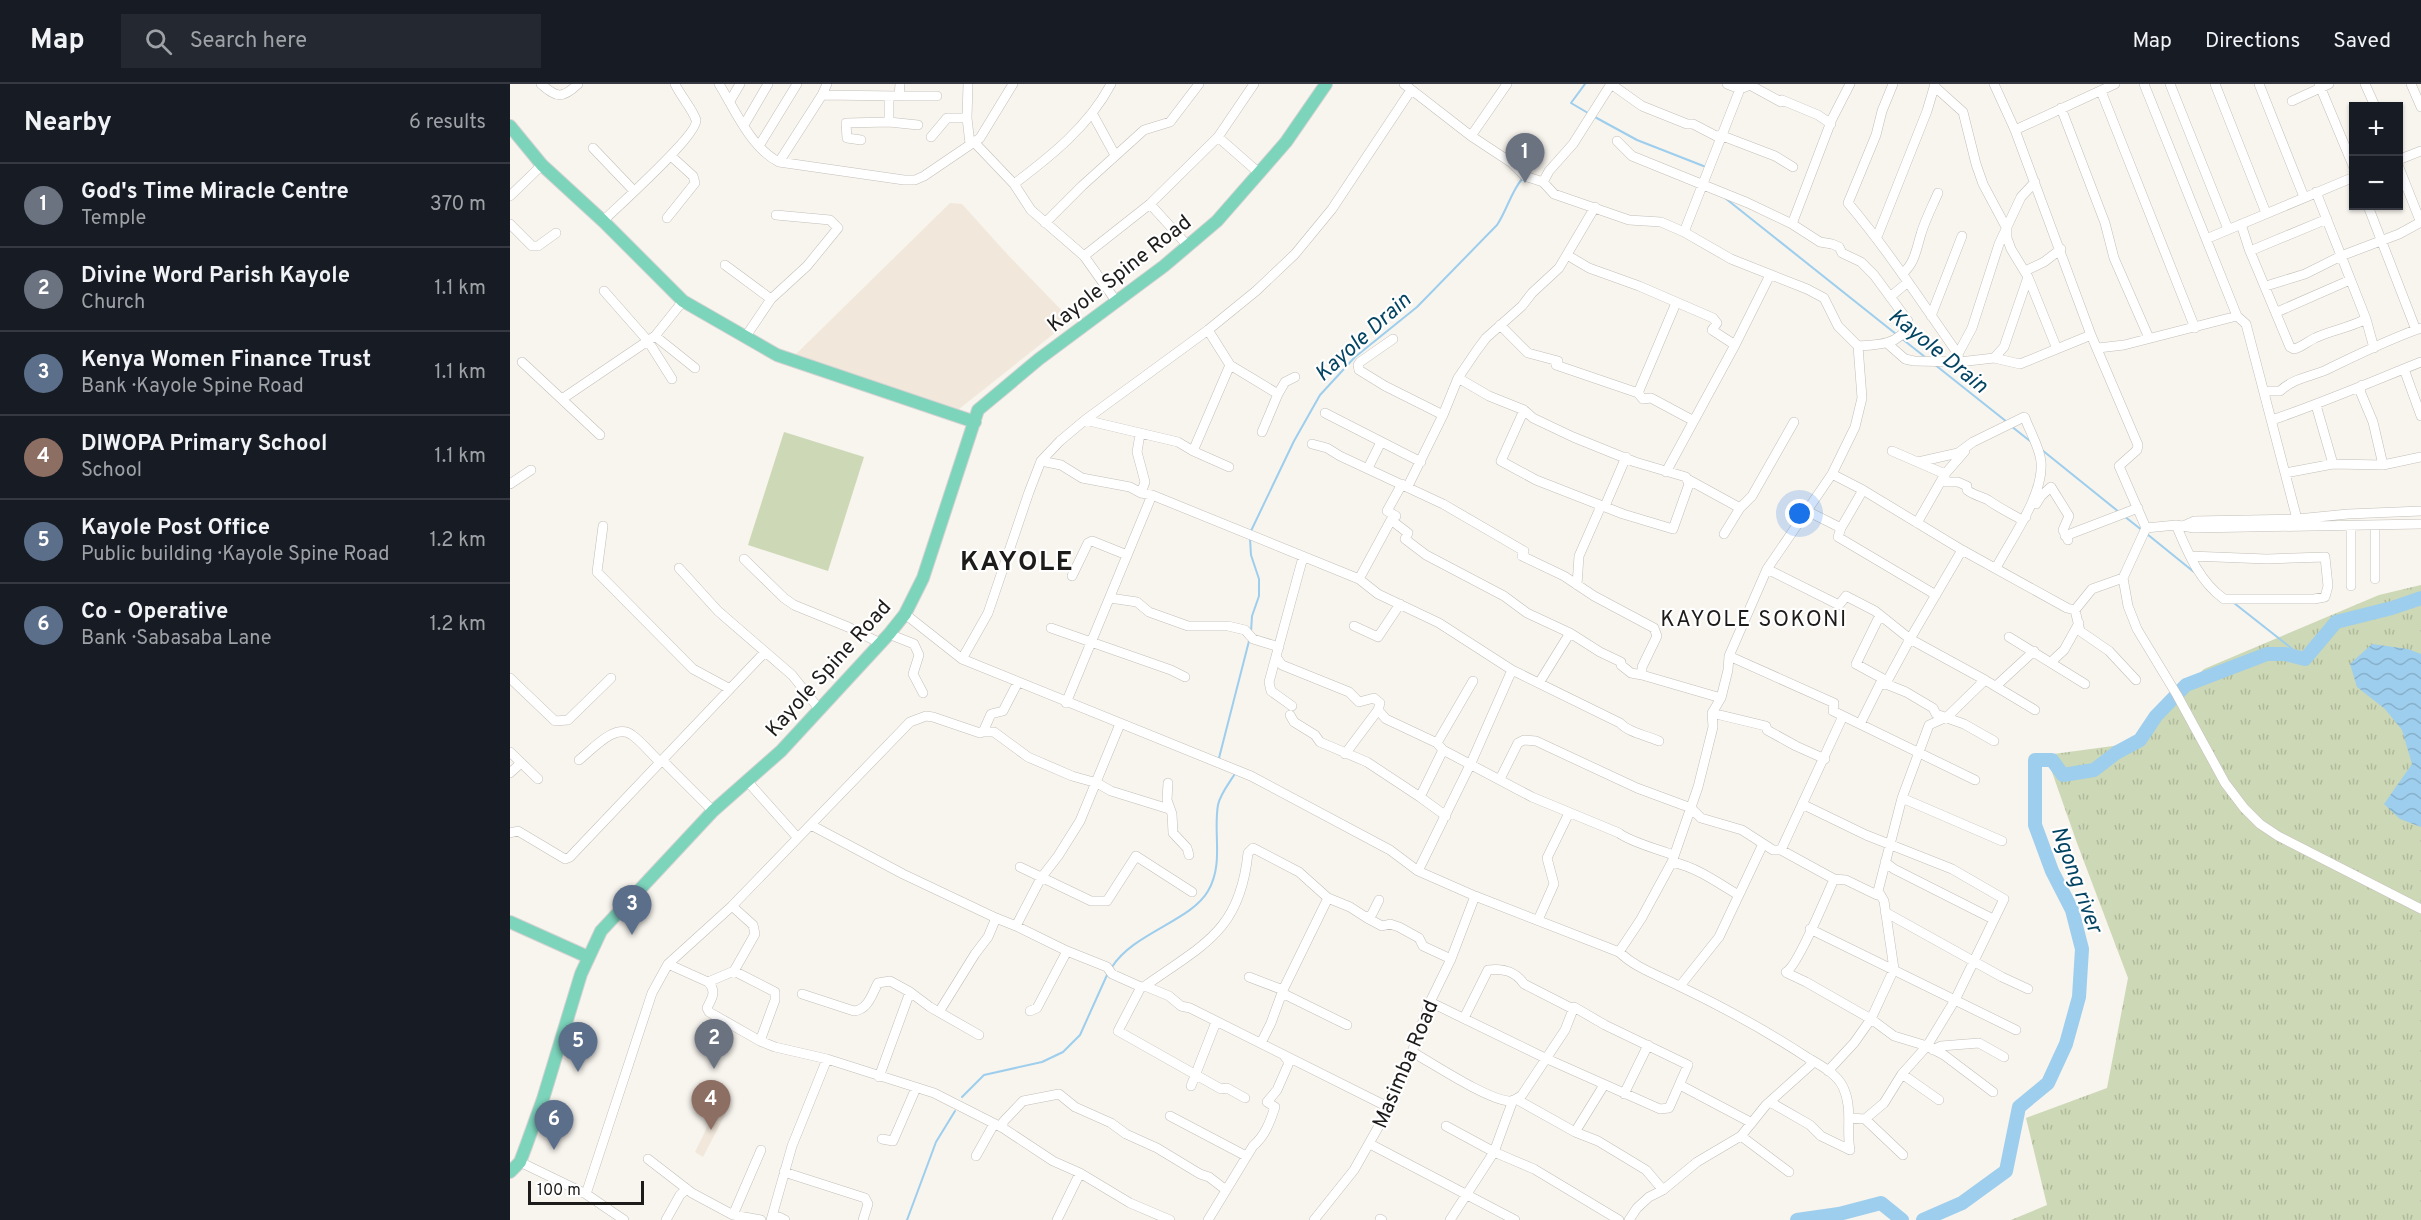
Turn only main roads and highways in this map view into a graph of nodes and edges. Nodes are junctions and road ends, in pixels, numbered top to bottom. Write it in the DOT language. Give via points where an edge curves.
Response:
graph roads {
  1 [pos="1326,84"];
  2 [pos="510,126"];
  3 [pos="975,422"];
  4 [pos="511,926"];
  5 [pos="588,957"];
  6 [pos="510,1172"];
  1 -- 3 [label="main road, Kayole Spine Road" via="1286,142 1217,221 989,400 978,410"];
  2 -- 3 [label="main road" via="542,165 682,301 777,355"];
  3 -- 5 [label="main road, Kayole Spine Road" via="923,578 905,614 820,710 713,811 621,908 601,931"];
  4 -- 5 [label="main road"];
  5 -- 6 [label="main road, Kayole Spine Road" via="543,1099 520,1162"];
}
